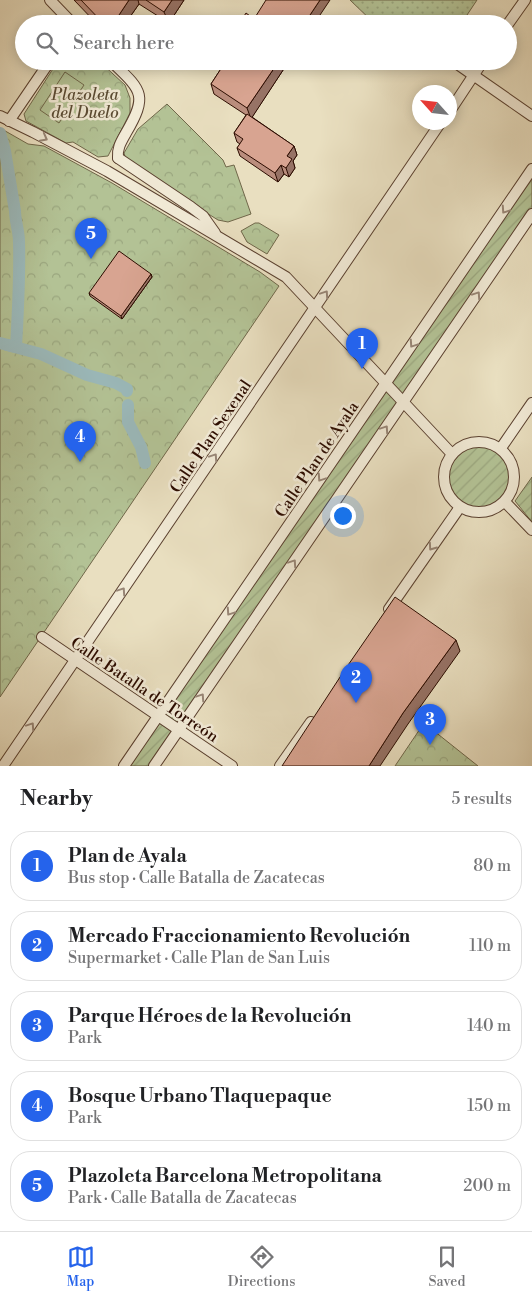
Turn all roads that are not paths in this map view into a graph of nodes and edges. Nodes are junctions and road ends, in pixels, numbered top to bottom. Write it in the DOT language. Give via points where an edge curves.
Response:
graph roads {
  1 [pos="50,0"];
  2 [pos="525,0"];
  3 [pos="64,15"];
  4 [pos="514,15"];
  5 [pos="43,70"];
  6 [pos="120,70"];
  7 [pos="465,70"];
  8 [pos="477,70"];
  9 [pos="473,76"];
  10 [pos="457,100"];
  11 [pos="532,116"];
  12 [pos="5,119"];
  13 [pos="436,130"];
  14 [pos="118,158"];
  15 [pos="532,169"];
  16 [pos="107,171"];
  17 [pos="532,214"];
  18 [pos="217,236"];
  19 [pos="314,309"];
  20 [pos="386,384"];
  21 [pos="403,402"];
  22 [pos="532,403"];
  23 [pos="501,448"];
  24 [pos="452,454"];
  25 [pos="505,502"];
  26 [pos="460,507"];
  27 [pos="532,530"];
  28 [pos="381,620"];
  29 [pos="42,637"];
  30 [pos="76,660"];
  31 [pos="158,716"];
  32 [pos="314,718"];
  33 [pos="178,730"];
  34 [pos="3,766"];
  35 [pos="124,766"];
  36 [pos="154,766"];
  37 [pos="232,766"];
  38 [pos="280,766"];
  1 -- 3 [label="street"];
  2 -- 4 [label="street"];
  5 -- 12 [label="street"];
  6 -- 14 [label="street" via="134,84 140,101 118,148"];
  7 -- 9 [label="street"];
  8 -- 9 [label="street"];
  9 -- 10 [label="street"];
  9 -- 11 [label="street"];
  12 -- 16 [label="street, one-way"];
  19 -- 13 [label="street, Calle Plan Sexenal, one-way"];
  14 -- 16 [label="street"];
  14 -- 18 [label="street" via="203,216"];
  15 -- 20 [label="street, Calle Plan de Ayala, one-way"];
  16 -- 18 [label="street"];
  21 -- 17 [label="street, one-way"];
  18 -- 19 [label="street" via="286,277"];
  19 -- 20 [label="street"];
  30 -- 19 [label="street, Calle Plan Sexenal, one-way"];
  20 -- 21 [label="street"];
  20 -- 31 [label="street, Calle Plan de Ayala, one-way"];
  21 -- 24 [label="street"];
  33 -- 21 [label="street, one-way"];
  22 -- 23 [label="street"];
  23 -- 24 [label="street" via="489,442 475,442 462,445"];
  23 -- 25 [label="street" via="508,455 515,474 511,494"];
  24 -- 26 [label="street" via="445,467 444,482 449,497"];
  25 -- 26 [label="street" via="484,512 471,512"];
  25 -- 27 [label="street"];
  26 -- 28 [label="street, one-way"];
  29 -- 30 [label="street, Calle Batalla de Torreón"];
  30 -- 31 [label="street, Calle Batalla de Torreón"];
  34 -- 30 [label="street, Calle Plan Sexenal, one-way"];
  31 -- 33 [label="street, Calle Batalla de Torreón"];
  31 -- 35 [label="street, Calle Plan de Ayala"];
  32 -- 38 [label="street"];
  33 -- 36 [label="street"];
  33 -- 37 [label="street, Calle Batalla de Torreón"];
}
